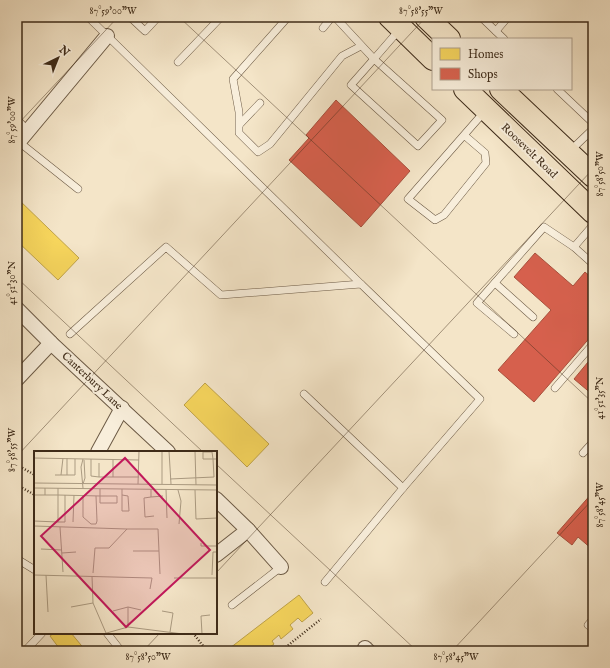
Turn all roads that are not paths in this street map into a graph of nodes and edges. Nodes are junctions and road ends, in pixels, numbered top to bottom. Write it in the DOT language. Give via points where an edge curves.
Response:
graph roads {
  1 [pos="88,17"];
  2 [pos="130,17"];
  3 [pos="158,17"];
  4 [pos="221,17"];
  5 [pos="288,17"];
  6 [pos="333,17"];
  7 [pos="426,17"];
  8 [pos="481,17"];
  9 [pos="508,17"];
  10 [pos="395,22"];
  11 [pos="323,28"];
  12 [pos="496,31"];
  13 [pos="107,36"];
  14 [pos="448,38"];
  15 [pos="503,38"];
  16 [pos="361,46"];
  17 [pos="432,57"];
  18 [pos="374,59"];
  19 [pos="178,62"];
  20 [pos="466,90"];
  21 [pos="502,90"];
  22 [pos="558,90"];
  23 [pos="260,103"];
  24 [pos="486,109"];
  25 [pos="17,120"];
  26 [pos="593,123"];
  27 [pos="240,124"];
  28 [pos="593,128"];
  29 [pos="464,135"];
  30 [pos="21,139"];
  31 [pos="568,153"];
  32 [pos="593,176"];
  33 [pos="78,189"];
  34 [pos="593,212"];
  35 [pos="593,225"];
  36 [pos="574,247"];
  37 [pos="593,264"];
  38 [pos="495,283"];
  39 [pos="361,284"];
  40 [pos="17,309"];
  41 [pos="533,317"];
  42 [pos="70,334"];
  43 [pos="514,334"];
  44 [pos="51,343"];
  45 [pos="593,344"];
  46 [pos="17,379"];
  47 [pos="555,388"];
  48 [pos="304,394"];
  49 [pos="122,408"];
  50 [pos="593,442"];
  51 [pos="99,451"];
  52 [pos="167,451"];
  53 [pos="583,454"];
  54 [pos="403,488"];
  55 [pos="217,500"];
  56 [pos="248,530"];
  57 [pos="217,554"];
  58 [pos="17,559"];
  59 [pos="281,567"];
  60 [pos="34,569"];
  61 [pos="324,582"];
  62 [pos="232,606"];
  63 [pos="593,620"];
  64 [pos="593,629"];
  65 [pos="41,634"];
  66 [pos="108,634"];
  67 [pos="26,651"];
  68 [pos="121,651"];
  1 -- 13 [label="lane"];
  2 -- 3 [label="lane" via="144,31"];
  4 -- 19 [label="lane"];
  5 -- 27 [label="lane" via="233,79"];
  6 -- 11 [label="lane"];
  6 -- 16 [label="lane"];
  7 -- 14 [label="main road"];
  8 -- 12 [label="lane"];
  9 -- 12 [label="lane"];
  10 -- 17 [label="main road"];
  10 -- 18 [label="lane"];
  12 -- 15 [label="lane"];
  13 -- 30 [label="street"];
  13 -- 39 [label="lane"];
  16 -- 18 [label="lane"];
  16 -- 27 [label="lane" via="342,56 270,144 258,152 239,133"];
  18 -- 18 [label="lane" via="442,120 418,146 351,85"];
  20 -- 24 [label="main road, Roosevelt Road"];
  21 -- 31 [label="main road"];
  22 -- 26 [label="lane"];
  23 -- 27 [label="lane"];
  24 -- 29 [label="lane"];
  24 -- 34 [label="main road, Roosevelt Road"];
  25 -- 30 [label="lane"];
  28 -- 31 [label="lane"];
  29 -- 29 [label="lane" via="485,154 486,163 444,215 435,220 408,199"];
  30 -- 33 [label="lane"];
  31 -- 32 [label="main road"];
  35 -- 36 [label="lane"];
  36 -- 37 [label="lane"];
  36 -- 38 [label="lane" via="544,227"];
  38 -- 41 [label="lane"];
  38 -- 43 [label="lane" via="477,303"];
  39 -- 42 [label="lane" via="221,295 166,247"];
  39 -- 54 [label="lane" via="480,399"];
  40 -- 44 [label="street, Canterbury Lane"];
  44 -- 46 [label="street"];
  44 -- 49 [label="street, Canterbury Lane"];
  45 -- 47 [label="lane"];
  48 -- 54 [label="lane"];
  49 -- 51 [label="street"];
  49 -- 52 [label="street, Canterbury Lane"];
  50 -- 53 [label="lane"];
  54 -- 61 [label="lane"];
  55 -- 56 [label="street"];
  56 -- 57 [label="street"];
  56 -- 59 [label="street"];
  58 -- 60 [label="lane"];
  59 -- 62 [label="lane"];
  63 -- 64 [label="lane" via="588,625"];
  65 -- 67 [label="lane"];
  66 -- 68 [label="lane"];
}
